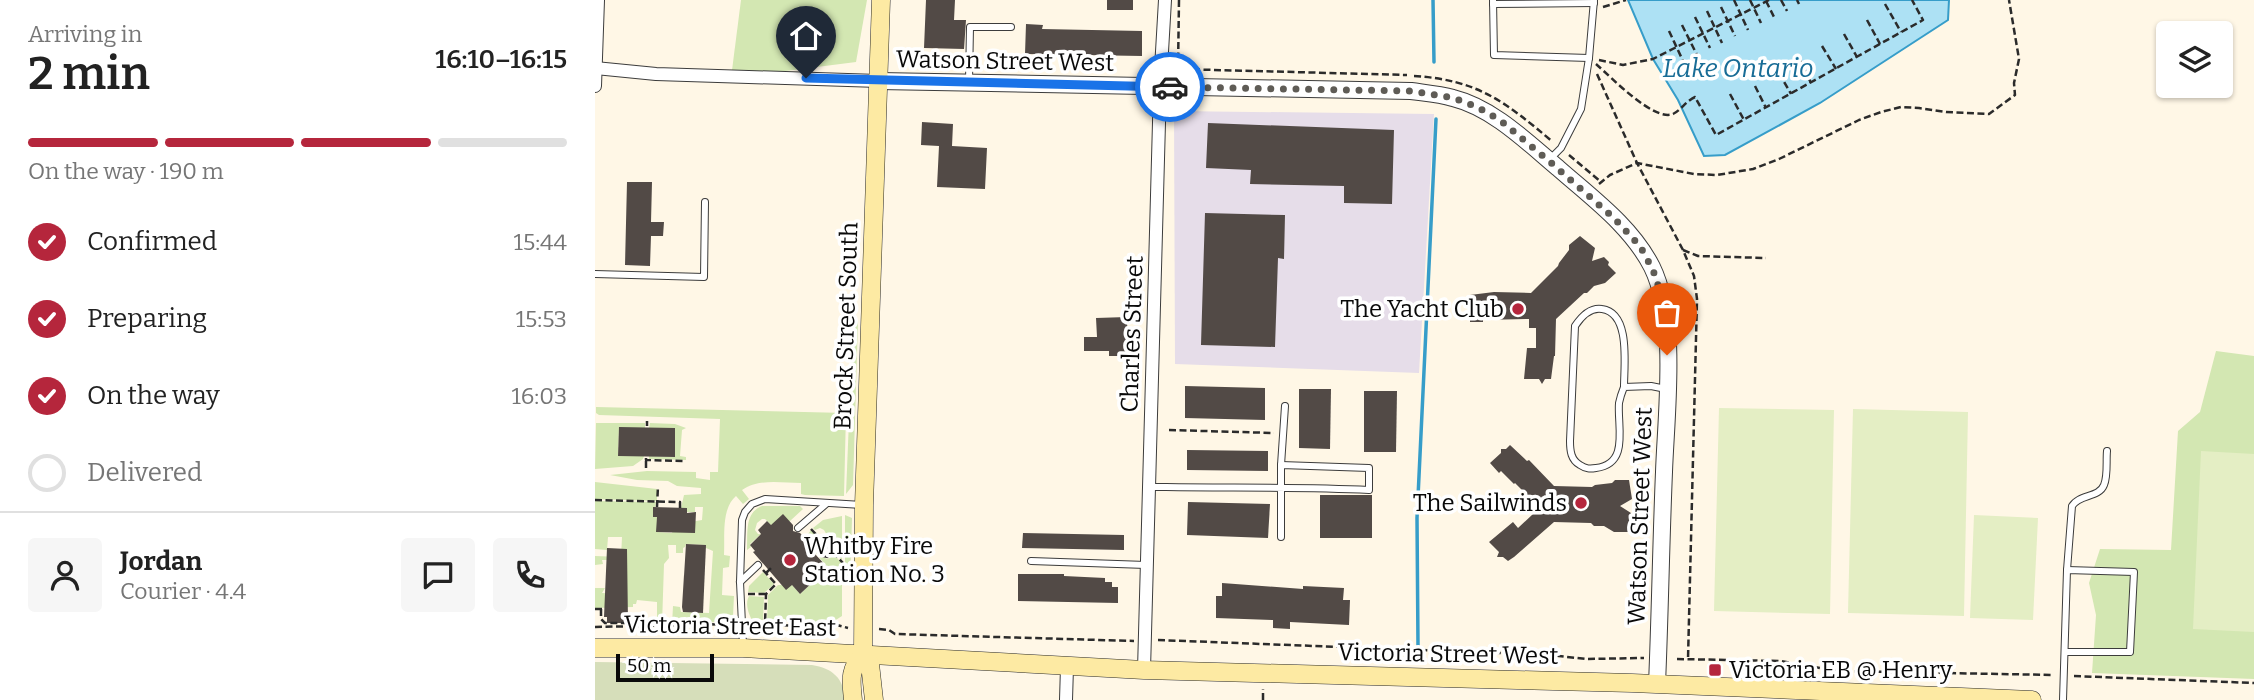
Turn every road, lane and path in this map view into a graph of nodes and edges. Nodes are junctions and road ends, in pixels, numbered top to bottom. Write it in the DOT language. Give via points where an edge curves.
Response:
graph roads {
  1 [pos="598,0"];
  2 [pos="881,0"];
  3 [pos="1165,0"];
  4 [pos="1179,0"];
  5 [pos="1626,0"];
  6 [pos="1734,0"];
  7 [pos="1750,0"];
  8 [pos="1781,0"];
  9 [pos="1912,0"];
  10 [pos="2009,0"];
  11 [pos="1767,1"];
  12 [pos="1493,2"];
  13 [pos="1885,4"];
  14 [pos="1594,5"];
  15 [pos="1721,6"];
  16 [pos="1754,8"];
  17 [pos="1707,11"];
  18 [pos="1787,11"];
  19 [pos="1740,14"];
  20 [pos="1774,17"];
  21 [pos="1695,18"];
  22 [pos="1867,20"];
  23 [pos="1728,21"];
  24 [pos="1761,23"];
  25 [pos="1682,25"];
  26 [pos="1011,27"];
  27 [pos="1715,27"];
  28 [pos="1748,30"];
  29 [pos="1669,31"];
  30 [pos="1901,32"];
  31 [pos="1703,33"];
  32 [pos="1844,34"];
  33 [pos="1735,36"];
  34 [pos="1689,40"];
  35 [pos="1723,43"];
  36 [pos="1880,44"];
  37 [pos="1822,46"];
  38 [pos="1676,47"];
  39 [pos="1710,48"];
  40 [pos="1696,55"];
  41 [pos="1857,57"];
  42 [pos="1589,58"];
  43 [pos="1800,61"];
  44 [pos="1684,63"];
  45 [pos="595,68"];
  46 [pos="1178,69"];
  47 [pos="1836,69"];
  48 [pos="1779,73"];
  49 [pos="879,81"];
  50 [pos="969,83"];
  51 [pos="1811,83"];
  52 [pos="595,86"];
  53 [pos="1160,86"];
  54 [pos="1755,86"];
  55 [pos="1730,94"];
  56 [pos="1791,94"];
  57 [pos="1766,107"];
  58 [pos="1744,120"];
  59 [pos="1549,161"];
  60 [pos="1637,163"];
  61 [pos="1601,182"];
  62 [pos="705,202"];
  63 [pos="1683,250"];
  64 [pos="1766,258"];
  65 [pos="595,274"];
  66 [pos="1624,387"];
  67 [pos="1667,389"];
  68 [pos="1285,406"];
  69 [pos="647,421"];
  70 [pos="647,426"];
  71 [pos="1169,430"];
  72 [pos="1283,433"];
  73 [pos="2108,451"];
  74 [pos="686,461"];
  75 [pos="1281,465"];
  76 [pos="646,468"];
  77 [pos="658,486"];
  78 [pos="1149,487"];
  79 [pos="1281,488"];
  80 [pos="595,500"];
  81 [pos="657,501"];
  82 [pos="826,504"];
  83 [pos="864,505"];
  84 [pos="657,507"];
  85 [pos="680,508"];
  86 [pos="798,528"];
  87 [pos="811,528"];
  88 [pos="1281,537"];
  89 [pos="827,546"];
  90 [pos="834,553"];
  91 [pos="1031,561"];
  92 [pos="843,563"];
  93 [pos="758,565"];
  94 [pos="1146,565"];
  95 [pos="772,567"];
  96 [pos="2067,570"];
  97 [pos="766,573"];
  98 [pos="740,582"];
  99 [pos="740,594"];
  100 [pos="766,594"];
  101 [pos="595,609"];
  102 [pos="631,615"];
  103 [pos="628,623"];
  104 [pos="634,623"];
  105 [pos="741,624"];
  106 [pos="765,624"];
  107 [pos="837,625"];
  108 [pos="595,627"];
  109 [pos="883,629"];
  110 [pos="1131,640"];
  111 [pos="1162,640"];
  112 [pos="595,648"];
  113 [pos="743,648"];
  114 [pos="2065,652"];
  115 [pos="863,654"];
  116 [pos="1633,658"];
  117 [pos="1644,658"];
  118 [pos="1677,659"];
  119 [pos="1688,659"];
  120 [pos="1633,666"];
  121 [pos="1067,667"];
  122 [pos="1144,670"];
  123 [pos="2065,676"];
  124 [pos="2254,683"];
  125 [pos="1657,692"];
  126 [pos="852,700"];
  127 [pos="874,700"];
  128 [pos="1066,700"];
  129 [pos="2032,700"];
  130 [pos="2063,700"];
  1 -- 45 [label="street"];
  2 -- 49 [label="main road, Brock Street South"];
  3 -- 53 [label="street, Charles Street"];
  4 -- 46 [label="path"];
  5 -- 14 [label="path"];
  6 -- 19 [label="path"];
  7 -- 16 [label="path"];
  8 -- 18 [label="path"];
  9 -- 30 [label="path" via="1923,20"];
  10 -- 60 [label="path" via="2019,59 2015,95 1989,114 1901,107 1859,120 1753,169 1717,175"];
  11 -- 16 [label="path"];
  11 -- 20 [label="path"];
  12 -- 14 [label="lane"];
  12 -- 42 [label="lane" via="1494,55"];
  13 -- 30 [label="path"];
  14 -- 42 [label="lane"];
  15 -- 23 [label="path"];
  16 -- 19 [label="path"];
  16 -- 24 [label="path"];
  17 -- 27 [label="path"];
  19 -- 23 [label="path"];
  19 -- 28 [label="path"];
  21 -- 31 [label="path"];
  22 -- 36 [label="path"];
  23 -- 27 [label="path"];
  23 -- 33 [label="path"];
  25 -- 34 [label="path"];
  26 -- 50 [label="lane" via="970,27"];
  27 -- 31 [label="path"];
  27 -- 35 [label="path"];
  29 -- 38 [label="path"];
  30 -- 36 [label="path"];
  31 -- 34 [label="path"];
  31 -- 39 [label="path"];
  32 -- 41 [label="path"];
  34 -- 38 [label="path"];
  34 -- 40 [label="path"];
  36 -- 41 [label="path"];
  37 -- 47 [label="path"];
  38 -- 42 [label="path" via="1653,59 1623,65"];
  38 -- 44 [label="path"];
  41 -- 47 [label="path"];
  42 -- 58 [label="path" via="1652,111 1672,114 1695,97 1716,135"];
  42 -- 59 [label="lane" via="1581,109"];
  42 -- 60 [label="path"];
  43 -- 51 [label="path"];
  45 -- 49 [label="street"];
  45 -- 52 [label="street"];
  47 -- 51 [label="path"];
  48 -- 56 [label="path"];
  49 -- 50 [label="street, Watson Street West"];
  49 -- 83 [label="main road, Brock Street South"];
  50 -- 53 [label="street, Watson Street West"];
  51 -- 56 [label="path"];
  53 -- 59 [label="street, Watson Street West" via="1411,91 1454,98 1500,120"];
  53 -- 78 [label="street, Charles Street"];
  54 -- 57 [label="path"];
  55 -- 58 [label="path"];
  56 -- 57 [label="path"];
  57 -- 58 [label="path"];
  59 -- 67 [label="street, Watson Street West" via="1629,233 1653,270 1666,309"];
  60 -- 61 [label="path"];
  60 -- 63 [label="path"];
  62 -- 65 [label="lane" via="704,277"];
  63 -- 64 [label="path" via="1698,256"];
  63 -- 119 [label="path" via="1697,299"];
  66 -- 66 [label="lane" via="1619,401 1617,455 1603,467 1589,469 1578,464 1570,441 1575,326 1592,309 1609,311 1619,319"];
  66 -- 67 [label="lane"];
  67 -- 125 [label="street, Watson Street West"];
  68 -- 72 [label="lane"];
  69 -- 70 [label="path"];
  71 -- 72 [label="path"];
  72 -- 75 [label="lane"];
  73 -- 96 [label="lane" via="2104,485 2074,502"];
  74 -- 76 [label="path" via="646,459"];
  75 -- 79 [label="lane"];
  75 -- 79 [label="lane" via="1369,468 1369,490"];
  77 -- 81 [label="path"];
  78 -- 79 [label="lane"];
  78 -- 94 [label="street, Charles Street"];
  79 -- 88 [label="lane"];
  80 -- 81 [label="path"];
  81 -- 84 [label="path"];
  81 -- 85 [label="path" via="680,502"];
  82 -- 83 [label="lane"];
  82 -- 86 [label="lane"];
  82 -- 98 [label="lane" via="765,499 752,504 743,520"];
  83 -- 115 [label="main road, Brock Street South"];
  87 -- 89 [label="path"];
  89 -- 90 [label="path"];
  89 -- 90 [label="path" via="823,556"];
  90 -- 92 [label="path"];
  91 -- 94 [label="lane"];
  93 -- 97 [label="path"];
  93 -- 98 [label="lane"];
  94 -- 122 [label="street, Charles Street"];
  95 -- 97 [label="path"];
  96 -- 114 [label="lane"];
  96 -- 114 [label="lane" via="2134,572 2130,652"];
  97 -- 100 [label="path" via="777,584"];
  98 -- 99 [label="lane"];
  99 -- 100 [label="path"];
  99 -- 105 [label="lane"];
  100 -- 106 [label="path"];
  101 -- 103 [label="path" via="603,609 603,622"];
  102 -- 103 [label="path"];
  103 -- 104 [label="path"];
  105 -- 106 [label="path"];
  105 -- 108 [label="path"];
  105 -- 113 [label="lane"];
  106 -- 107 [label="path"];
  109 -- 110 [label="path" via="895,634"];
  111 -- 116 [label="path"];
  112 -- 113 [label="main road, Victoria Street East"];
  113 -- 115 [label="main road, Victoria Street East"];
  114 -- 123 [label="lane"];
  115 -- 121 [label="main road, Victoria Street West"];
  115 -- 126 [label="main road, Brock Street South" via="854,664"];
  115 -- 127 [label="main road, Brock Street South" via="870,664"];
  116 -- 117 [label="path"];
  116 -- 120 [label="path"];
  118 -- 119 [label="path"];
  119 -- 123 [label="path" via="1780,661 1837,671"];
  121 -- 122 [label="main road, Victoria Street West"];
  121 -- 128 [label="street"];
  122 -- 125 [label="main road, Victoria Street West"];
  123 -- 124 [label="path"];
  123 -- 130 [label="lane"];
  125 -- 129 [label="main road, Victoria Street West"];
}
